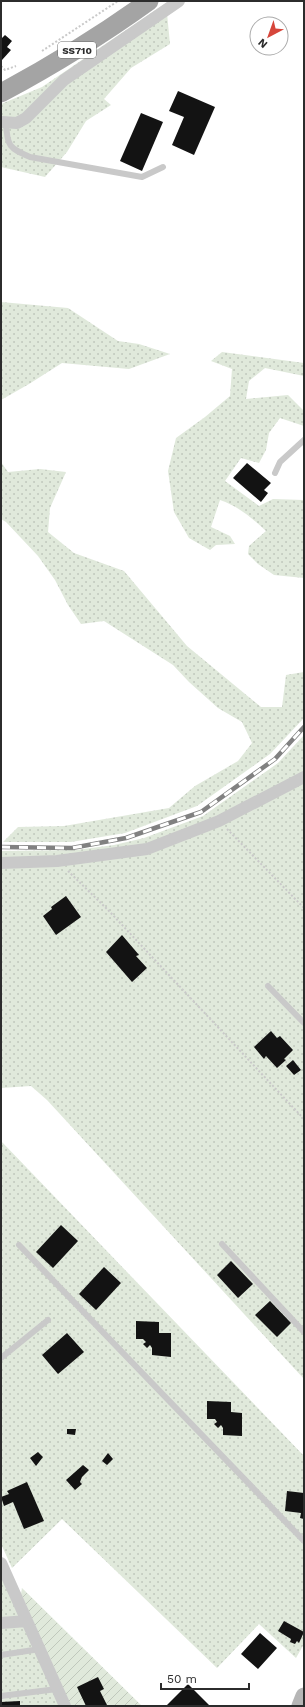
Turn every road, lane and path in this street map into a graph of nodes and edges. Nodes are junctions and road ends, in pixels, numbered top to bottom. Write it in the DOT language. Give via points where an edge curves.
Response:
graph roads {
  1 [pos="118,1"];
  2 [pos="149,1"];
  3 [pos="179,1"];
  4 [pos="36,55"];
  5 [pos="1,66"];
  6 [pos="17,66"];
  7 [pos="1,93"];
  8 [pos="3,123"];
  9 [pos="163,167"];
  10 [pos="304,440"];
  11 [pos="275,473"];
  12 [pos="304,777"];
  13 [pos="219,821"];
  14 [pos="57,861"];
  15 [pos="1,863"];
  16 [pos="304,908"];
  17 [pos="268,986"];
  18 [pos="304,1024"];
  19 [pos="304,1119"];
  20 [pos="222,1244"];
  21 [pos="19,1245"];
  22 [pos="48,1320"];
  23 [pos="304,1332"];
  24 [pos="1,1358"];
  25 [pos="304,1541"];
  26 [pos="1,1563"];
  27 [pos="27,1620"];
  28 [pos="1,1623"];
  29 [pos="40,1649"];
  30 [pos="1,1655"];
  31 [pos="57,1689"];
  32 [pos="1,1696"];
  33 [pos="304,1696"];
  34 [pos="65,1706"];
  35 [pos="300,1706"];
  1 -- 4 [label="path"];
  2 -- 7 [label="main road, SS710" via="102,35"];
  3 -- 8 [label="street" via="64,80 26,118 16,123"];
  5 -- 6 [label="path" via="5,70"];
  8 -- 9 [label="lane" via="7,141 16,151 30,157 142,177"];
  10 -- 11 [label="lane" via="280,462"];
  12 -- 13 [label="street"];
  13 -- 14 [label="street" via="147,849"];
  13 -- 16 [label="path"];
  14 -- 15 [label="street"];
  14 -- 19 [label="path" via="109,910"];
  17 -- 18 [label="lane"];
  20 -- 23 [label="lane"];
  21 -- 25 [label="lane"];
  22 -- 24 [label="lane"];
  26 -- 27 [label="street"];
  27 -- 28 [label="street"];
  27 -- 29 [label="street"];
  29 -- 30 [label="lane"];
  29 -- 31 [label="street"];
  31 -- 32 [label="lane"];
  31 -- 34 [label="street"];
  33 -- 35 [label="main road"];
}
